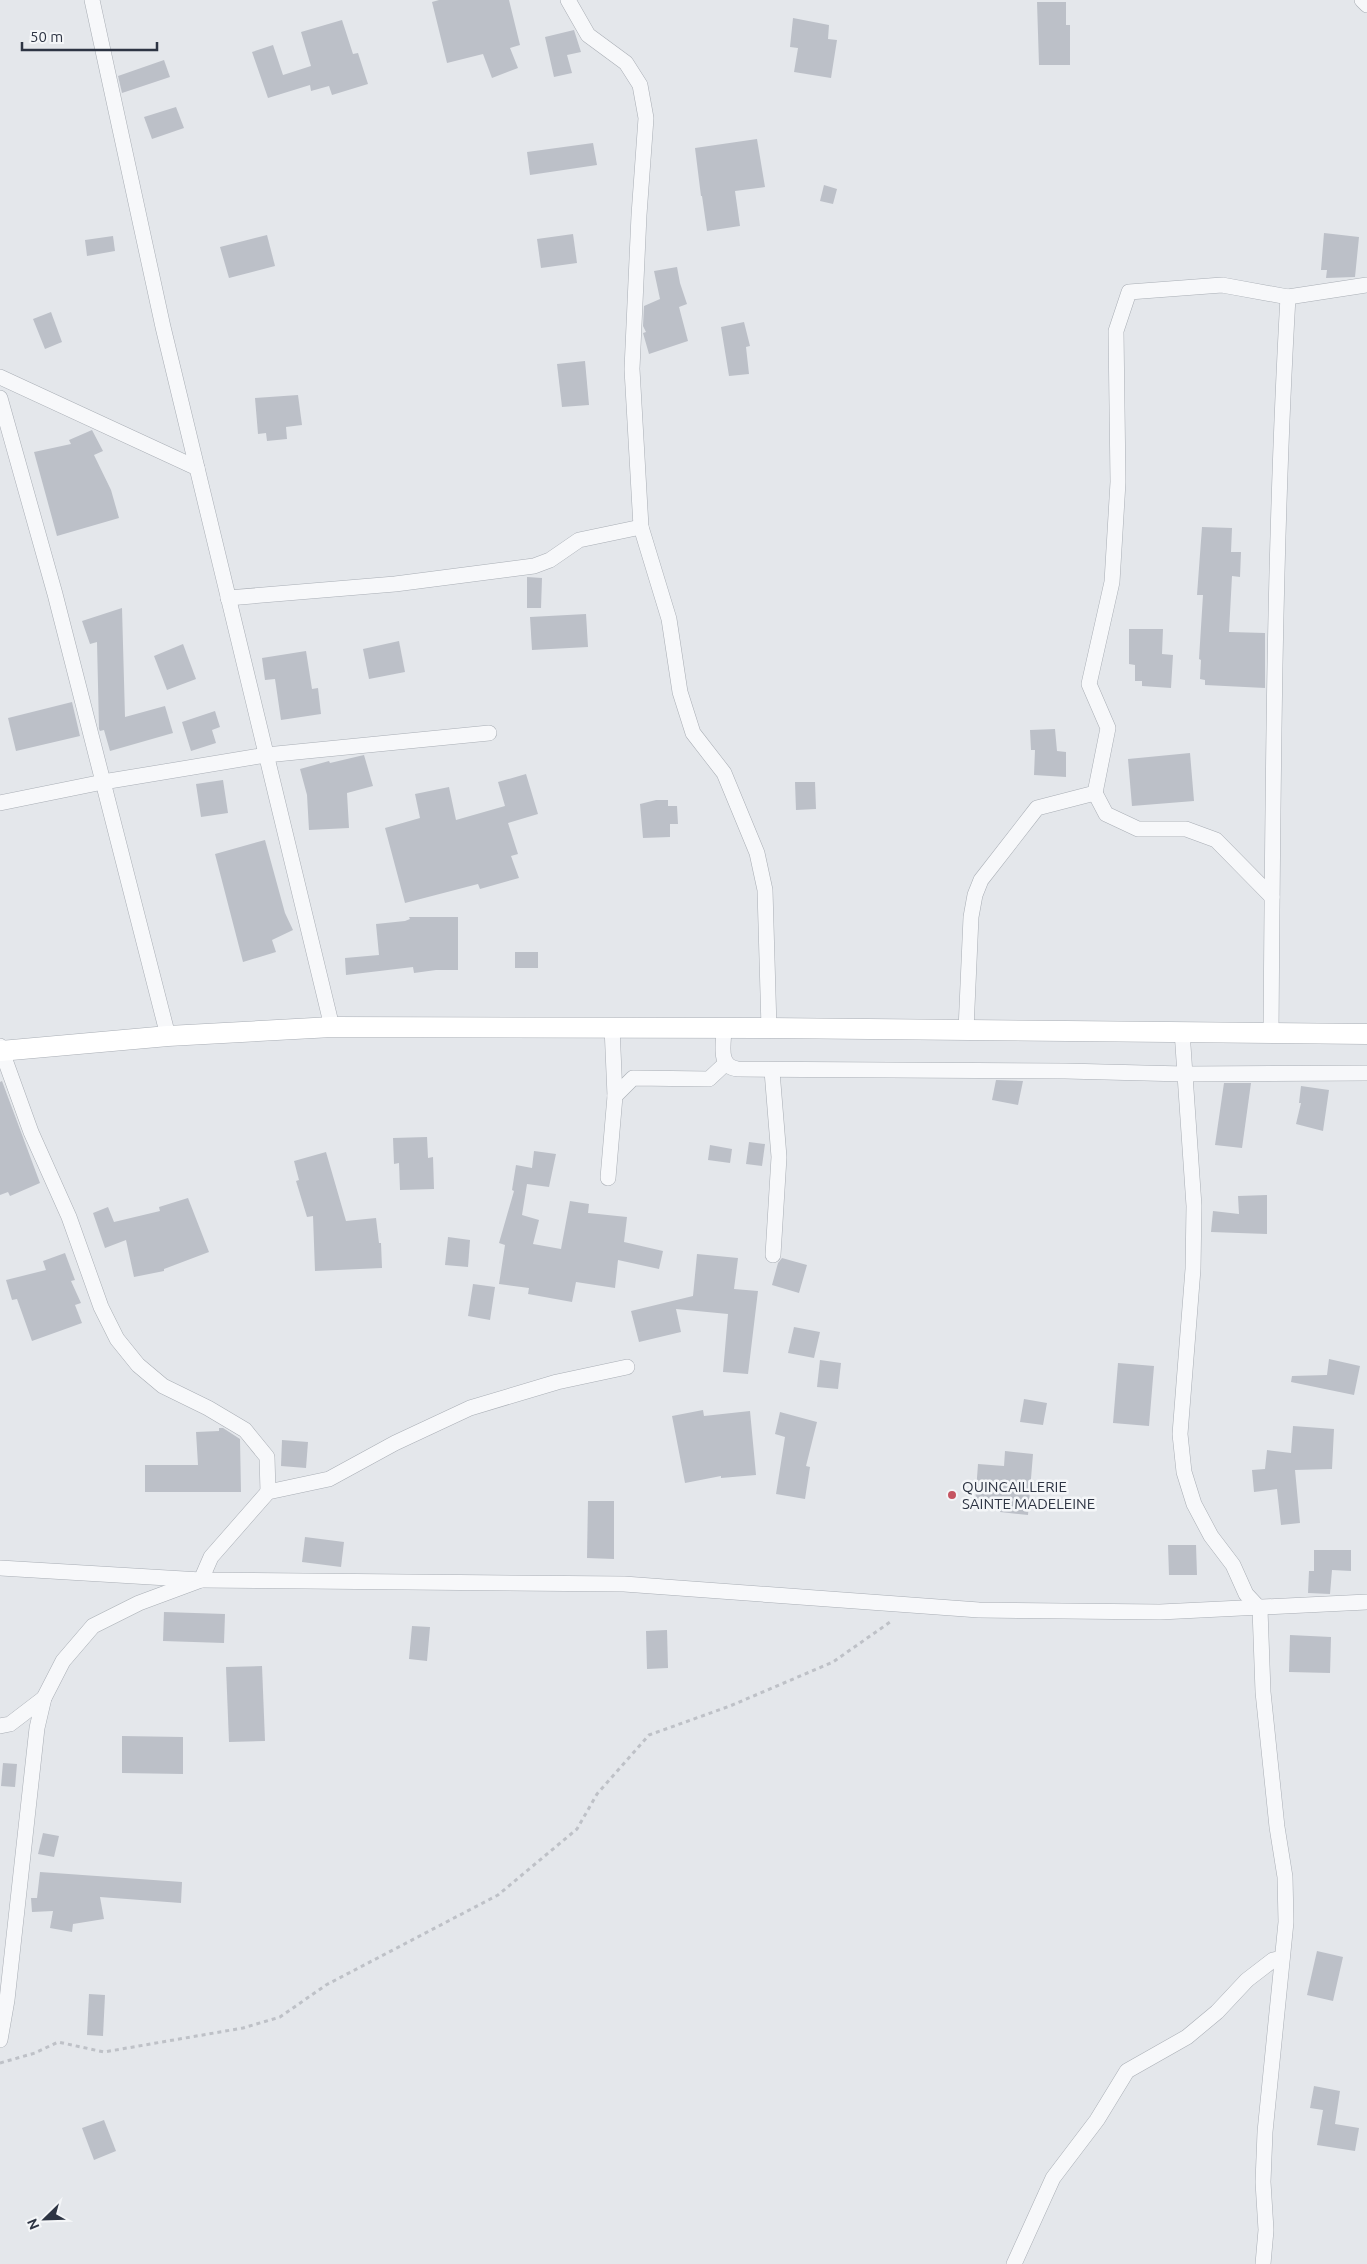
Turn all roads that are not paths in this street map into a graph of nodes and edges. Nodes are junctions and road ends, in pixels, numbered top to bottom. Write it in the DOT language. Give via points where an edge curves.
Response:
graph roads {
  1 [pos="92,0"];
  2 [pos="568,0"];
  3 [pos="1362,0"];
  4 [pos="1367,5"];
  5 [pos="1367,285"];
  6 [pos="1288,297"];
  7 [pos="0,377"];
  8 [pos="0,398"];
  9 [pos="197,468"];
  10 [pos="641,527"];
  11 [pos="228,598"];
  12 [pos="489,733"];
  13 [pos="266,756"];
  14 [pos="103,782"];
  15 [pos="1095,793"];
  16 [pos="0,802"];
  17 [pos="1272,897"];
  18 [pos="332,1026"];
  19 [pos="612,1027"];
  20 [pos="724,1028"];
  21 [pos="769,1028"];
  22 [pos="966,1030"];
  23 [pos="1182,1032"];
  24 [pos="1271,1033"];
  25 [pos="1367,1034"];
  26 [pos="168,1036"];
  27 [pos="0,1049"];
  28 [pos="726,1064"];
  29 [pos="772,1071"];
  30 [pos="1367,1073"];
  31 [pos="1184,1074"];
  32 [pos="614,1096"];
  33 [pos="608,1178"];
  34 [pos="773,1255"];
  35 [pos="627,1367"];
  36 [pos="268,1492"];
  37 [pos="0,1568"];
  38 [pos="201,1580"];
  39 [pos="1367,1602"];
  40 [pos="1260,1608"];
  41 [pos="44,1698"];
  42 [pos="0,1726"];
  43 [pos="1282,1958"];
  44 [pos="0,2040"];
  45 [pos="1014,2264"];
  46 [pos="1263,2264"];
  1 -- 9 [label="street"];
  2 -- 10 [label="street" via="588,35 626,63 640,85 646,118 632,369"];
  3 -- 4 [label="street"];
  5 -- 6 [label="street"];
  6 -- 15 [label="street" via="1222,285 1130,292 1116,331 1118,482 1112,582 1089,684 1108,728"];
  6 -- 17 [label="street" via="1279,446"];
  7 -- 9 [label="street"];
  8 -- 14 [label="street"];
  9 -- 11 [label="street"];
  10 -- 11 [label="street" via="580,540 550,560 534,566 395,584"];
  10 -- 21 [label="street" via="669,619 680,692 694,732 724,773 757,853 765,890"];
  11 -- 13 [label="street"];
  12 -- 13 [label="street"];
  13 -- 14 [label="street"];
  13 -- 18 [label="street"];
  14 -- 16 [label="street"];
  14 -- 26 [label="street"];
  15 -- 17 [label="street" via="1106,814 1138,829 1186,829 1216,840"];
  15 -- 22 [label="street" via="1037,808 981,880 971,917"];
  17 -- 24 [label="street"];
  18 -- 19 [label="street"];
  18 -- 26 [label="street"];
  19 -- 20 [label="street"];
  19 -- 32 [label="street"];
  20 -- 21 [label="street"];
  20 -- 28 [label="street" via="723,1059"];
  21 -- 22 [label="street"];
  22 -- 23 [label="street"];
  23 -- 24 [label="street"];
  23 -- 31 [label="street"];
  24 -- 25 [label="street"];
  26 -- 27 [label="street"];
  27 -- 36 [label="street" via="31,1132 69,1217 101,1307 117,1339 138,1365 163,1386 245,1430 267,1457"];
  28 -- 29 [label="street" via="731,1069"];
  28 -- 32 [label="street" via="709,1079 633,1078"];
  29 -- 31 [label="street"];
  29 -- 34 [label="street" via="779,1157"];
  30 -- 31 [label="street"];
  31 -- 40 [label="street" via="1194,1206 1193,1269 1180,1434 1184,1472 1194,1504 1211,1536 1234,1565 1246,1594"];
  32 -- 33 [label="street"];
  35 -- 36 [label="street" via="557,1382 470,1408 329,1479"];
  36 -- 38 [label="street" via="211,1557"];
  37 -- 38 [label="street"];
  38 -- 40 [label="street" via="624,1584 978,1610 1160,1612"];
  38 -- 41 [label="street" via="139,1603 93,1626 64,1660"];
  39 -- 40 [label="street"];
  40 -- 43 [label="street" via="1263,1692 1286,1877"];
  41 -- 42 [label="street" via="10,1724"];
  41 -- 44 [label="street" via="37,1728"];
  43 -- 45 [label="street" via="1273,1960 1247,1980 1217,2012 1187,2037 1128,2071 1097,2120 1053,2178"];
  43 -- 46 [label="street" via="1265,2132"];
}
